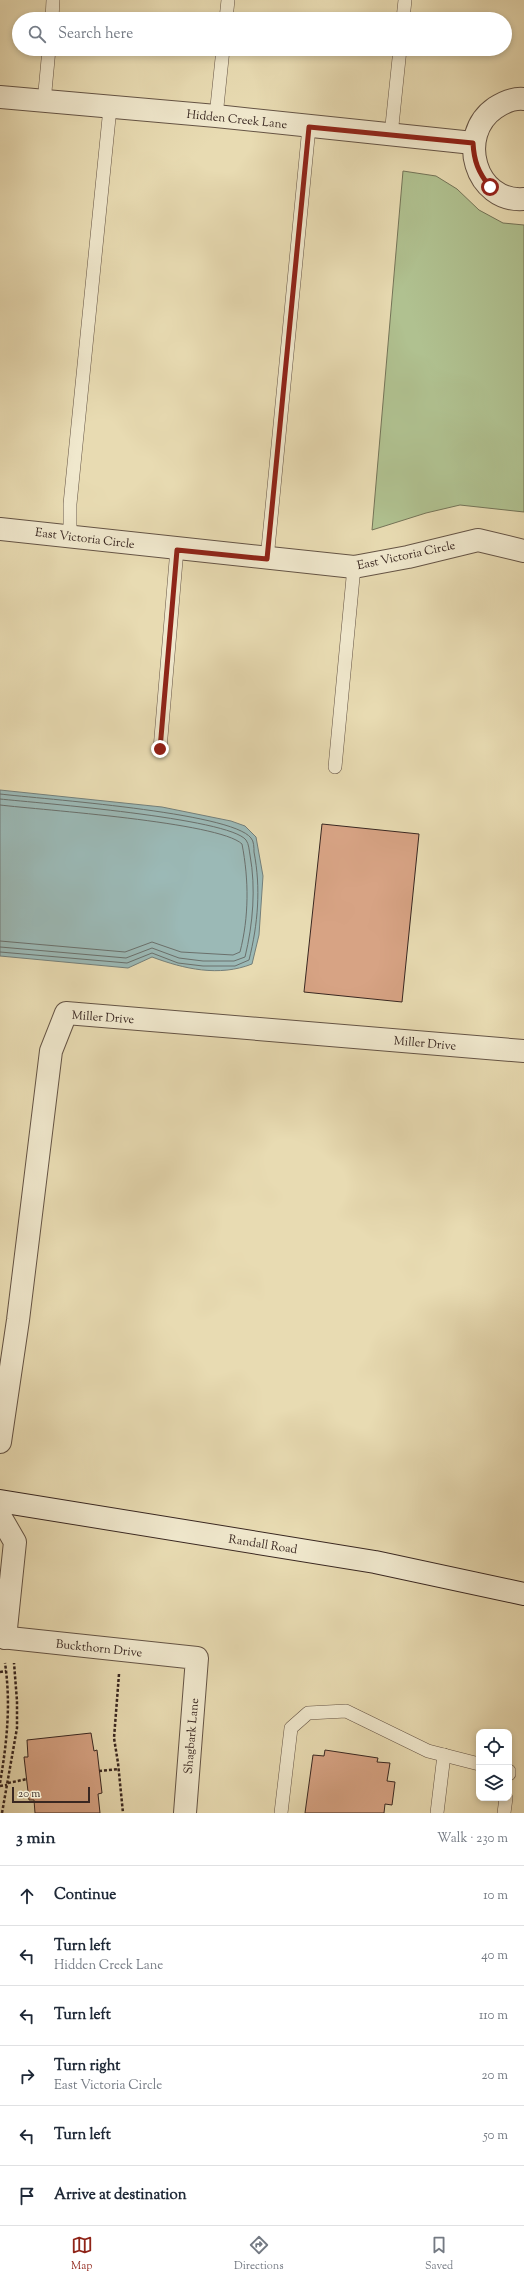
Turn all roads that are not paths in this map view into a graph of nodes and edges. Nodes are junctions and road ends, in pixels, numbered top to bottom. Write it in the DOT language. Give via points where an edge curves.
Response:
graph roads {
  1 [pos="53,0"];
  2 [pos="228,0"];
  3 [pos="405,0"];
  4 [pos="52,12"];
  5 [pos="227,12"];
  6 [pos="404,12"];
  7 [pos="48,56"];
  8 [pos="222,56"];
  9 [pos="399,56"];
  10 [pos="0,97"];
  11 [pos="524,99"];
  12 [pos="44,102"];
  13 [pos="110,108"];
  14 [pos="216,116"];
  15 [pos="309,127"];
  16 [pos="391,135"];
  17 [pos="473,143"];
  18 [pos="524,199"];
  19 [pos="0,529"];
  20 [pos="70,536"];
  21 [pos="177,550"];
  22 [pos="524,550"];
  23 [pos="267,559"];
  24 [pos="354,567"];
  25 [pos="160,749"];
  26 [pos="335,767"];
  27 [pos="524,1051"];
  28 [pos="0,1442"];
  29 [pos="0,1501"];
  30 [pos="0,1516"];
  31 [pos="524,1594"];
  32 [pos="5,1647"];
  33 [pos="197,1658"];
  34 [pos="444,1755"];
  35 [pos="476,1763"];
  36 [pos="506,1801"];
  37 [pos="185,1813"];
  38 [pos="281,1813"];
  39 [pos="437,1813"];
  40 [pos="504,1813"];
  1 -- 4 [label="lane"];
  2 -- 5 [label="lane"];
  3 -- 6 [label="lane"];
  7 -- 12 [label="lane"];
  8 -- 14 [label="lane"];
  9 -- 16 [label="lane"];
  10 -- 12 [label="street, Hidden Creek Lane"];
  11 -- 17 [label="street" via="503,103 489,112 478,126"];
  12 -- 13 [label="street, Hidden Creek Lane"];
  13 -- 14 [label="street, Hidden Creek Lane"];
  13 -- 20 [label="lane" via="70,504"];
  14 -- 15 [label="street, Hidden Creek Lane"];
  15 -- 16 [label="street, Hidden Creek Lane"];
  15 -- 23 [label="lane"];
  16 -- 17 [label="street, Hidden Creek Lane"];
  17 -- 18 [label="street" via="474,159 480,174 490,187 503,195"];
  19 -- 20 [label="street, East Victoria Circle"];
  20 -- 21 [label="street, East Victoria Circle"];
  21 -- 23 [label="street, East Victoria Circle"];
  21 -- 25 [label="lane"];
  22 -- 24 [label="street, East Victoria Circle" via="478,540"];
  23 -- 24 [label="street, East Victoria Circle"];
  24 -- 26 [label="lane"];
  27 -- 28 [label="street, Miller Drive" via="66,1013 51,1051 20,1312"];
  29 -- 31 [label="street, Randall Road" via="375,1562"];
  30 -- 32 [label="street" via="15,1542"];
  32 -- 33 [label="street, Buckthorn Drive"];
  33 -- 37 [label="street, Shagbark Lane"];
  34 -- 35 [label="lane"];
  34 -- 38 [label="lane" via="428,1751 346,1711 308,1713 291,1728"];
  34 -- 39 [label="lane"];
  36 -- 40 [label="lane"];
}
